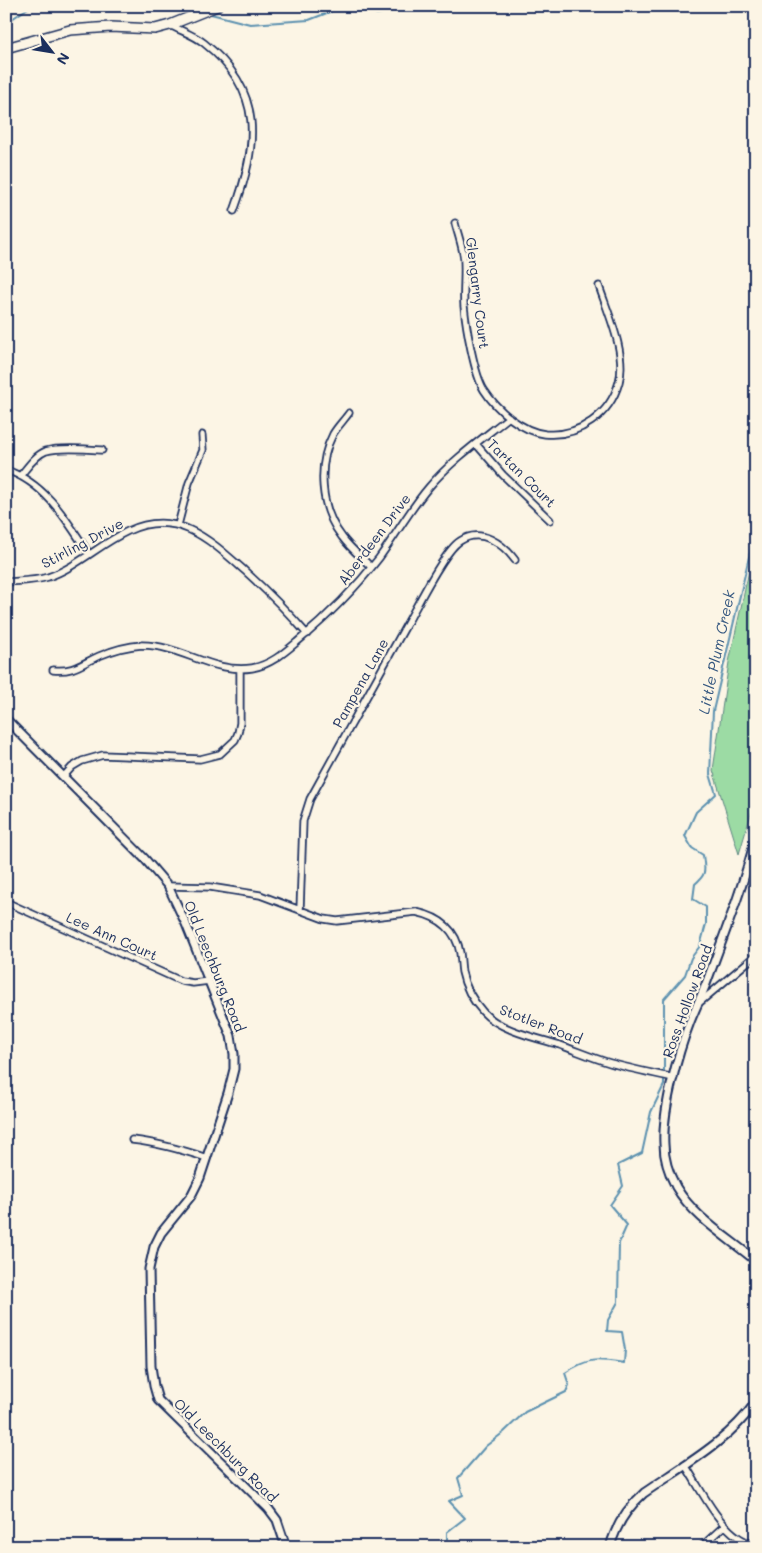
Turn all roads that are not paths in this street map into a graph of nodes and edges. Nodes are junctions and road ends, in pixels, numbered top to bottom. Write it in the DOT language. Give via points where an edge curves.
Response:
graph roads {
  1 [pos="217,6"];
  2 [pos="170,25"];
  3 [pos="6,48"];
  4 [pos="234,211"];
  5 [pos="455,223"];
  6 [pos="600,286"];
  7 [pos="350,413"];
  8 [pos="509,417"];
  9 [pos="202,435"];
  10 [pos="476,444"];
  11 [pos="102,450"];
  12 [pos="6,470"];
  13 [pos="20,476"];
  14 [pos="550,520"];
  15 [pos="178,526"];
  16 [pos="89,554"];
  17 [pos="515,560"];
  18 [pos="371,567"];
  19 [pos="6,582"];
  20 [pos="307,634"];
  21 [pos="240,669"];
  22 [pos="53,670"];
  23 [pos="6,719"];
  24 [pos="64,776"];
  25 [pos="756,837"];
  26 [pos="168,886"];
  27 [pos="6,902"];
  28 [pos="300,910"];
  29 [pos="756,955"];
  30 [pos="209,981"];
  31 [pos="699,1002"];
  32 [pos="670,1077"];
  33 [pos="132,1140"];
  34 [pos="207,1158"];
  35 [pos="756,1261"];
  36 [pos="756,1402"];
  37 [pos="685,1465"];
  38 [pos="725,1525"];
  39 [pos="756,1546"];
  40 [pos="286,1547"];
  41 [pos="610,1547"];
  42 [pos="701,1547"];
  1 -- 2 [label="main road"];
  2 -- 3 [label="main road" via="155,29 111,27 70,30"];
  2 -- 4 [label="street" via="202,42 222,59 243,89 251,113 250,153"];
  5 -- 8 [label="street, Glengarry Court" via="464,260 464,307 479,381"];
  6 -- 8 [label="street, Glengarry Court" via="620,360 620,381 607,407 588,424 559,433 534,431"];
  7 -- 18 [label="street" via="334,433 326,453 324,498 341,536"];
  8 -- 10 [label="street, Aberdeen Drive"];
  9 -- 15 [label="street" via="202,450"];
  10 -- 14 [label="street, Tartan Court"];
  10 -- 18 [label="street, Aberdeen Drive" via="428,488"];
  11 -- 13 [label="street" via="45,452"];
  12 -- 13 [label="street"];
  13 -- 16 [label="street" via="59,509"];
  15 -- 16 [label="street, Stirling Drive" via="158,523 128,531"];
  15 -- 20 [label="street, Stirling Drive" via="192,529 215,544 282,606"];
  16 -- 19 [label="street, Stirling Drive" via="46,578"];
  17 -- 28 [label="street, Pampena Lane" via="499,543 489,538 462,539 426,589 310,799 303,821"];
  18 -- 20 [label="street, Aberdeen Drive"];
  20 -- 21 [label="street, Aberdeen Drive" via="264,665"];
  21 -- 22 [label="street, Aberdeen Drive" via="231,670 175,650 143,645 116,649 76,669"];
  21 -- 24 [label="street" via="238,733 220,754 200,759 103,755 82,761"];
  23 -- 24 [label="street, Old Leechburg Road"];
  24 -- 26 [label="street, Old Leechburg Road"];
  25 -- 31 [label="street, Ross Hollow Road"];
  26 -- 28 [label="street, Stotler Road" via="210,887 260,895"];
  26 -- 30 [label="street, Old Leechburg Road"];
  27 -- 30 [label="street, Lee Ann Court" via="181,981"];
  28 -- 32 [label="street, Stotler Road" via="337,922 416,912 436,918 451,930 457,940 466,986 475,1002 492,1020 610,1063"];
  29 -- 31 [label="street"];
  30 -- 34 [label="street, Old Leechburg Road" via="231,1036 234,1069"];
  31 -- 32 [label="street, Ross Hollow Road"];
  32 -- 35 [label="street, Ross Hollow Road" via="664,1145 669,1172 676,1187 691,1208"];
  33 -- 34 [label="street"];
  34 -- 40 [label="street, Old Leechburg Road" via="191,1196 161,1233 151,1258 151,1366 154,1386 158,1400 268,1508"];
  36 -- 37 [label="street" via="730,1432"];
  37 -- 38 [label="street"];
  37 -- 41 [label="street" via="636,1500 622,1518"];
  38 -- 39 [label="street"];
  38 -- 42 [label="street"];
}
